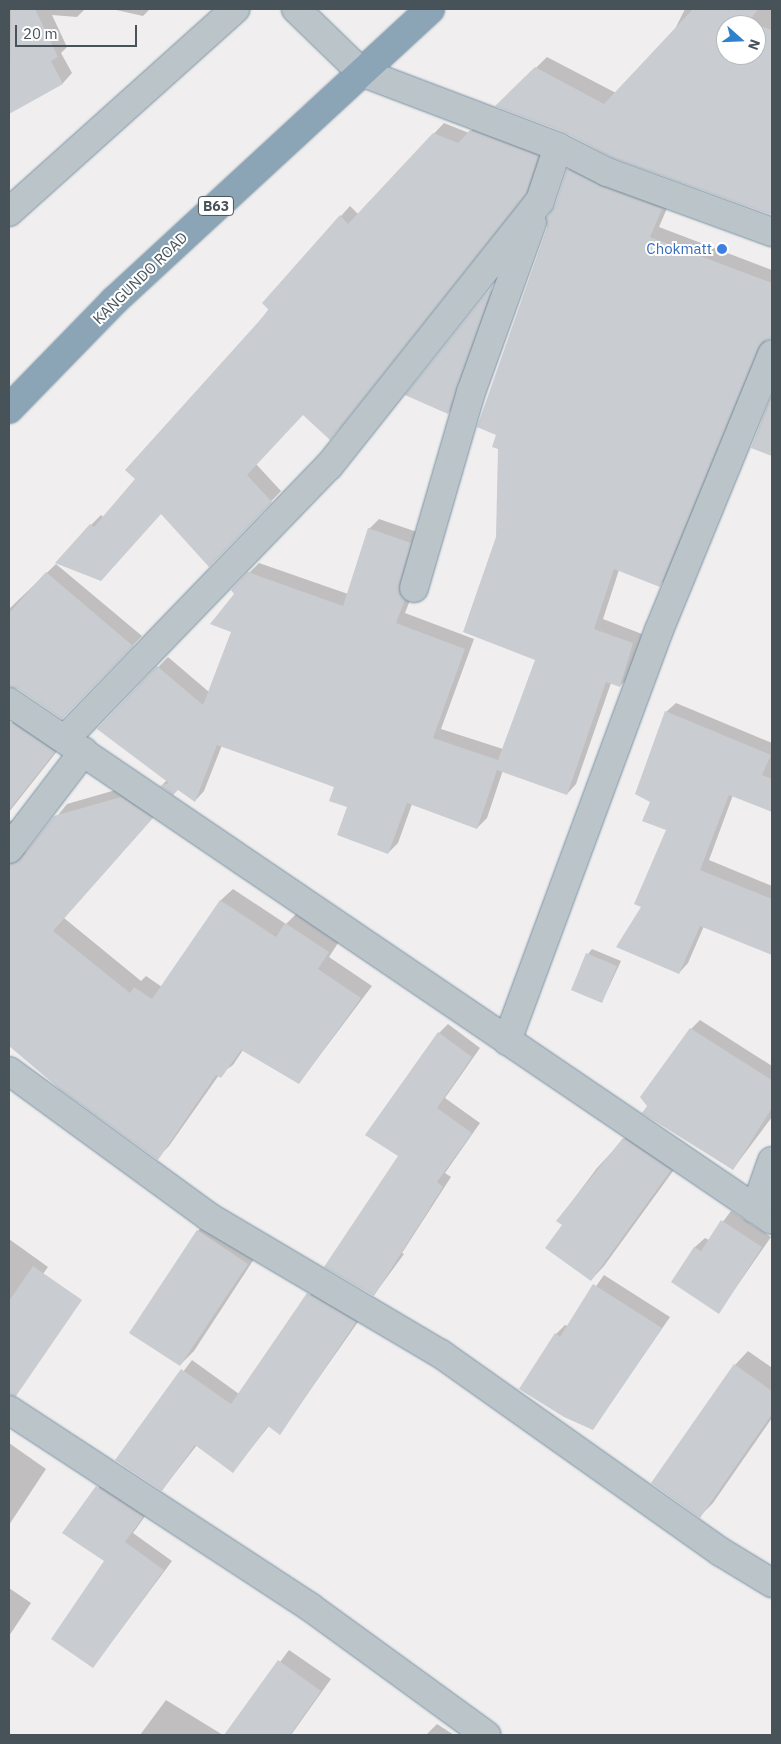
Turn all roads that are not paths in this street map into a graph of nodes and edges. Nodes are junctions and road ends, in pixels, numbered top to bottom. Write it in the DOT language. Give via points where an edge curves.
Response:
graph roads {
  1 [pos="235,9"];
  2 [pos="296,9"];
  3 [pos="430,9"];
  4 [pos="361,72"];
  5 [pos="558,147"];
  6 [pos="540,201"];
  7 [pos="9,212"];
  8 [pos="772,232"];
  9 [pos="772,354"];
  10 [pos="9,409"];
  11 [pos="414,588"];
  12 [pos="9,702"];
  13 [pos="74,745"];
  14 [pos="9,849"];
  15 [pos="507,1041"];
  16 [pos="9,1071"];
  17 [pos="772,1161"];
  18 [pos="764,1215"];
  19 [pos="9,1410"];
  20 [pos="772,1583"];
  21 [pos="486,1735"];
  1 -- 7 [label="street"];
  2 -- 4 [label="street"];
  3 -- 4 [label="highway, KANGUNDO ROAD / B63"];
  4 -- 5 [label="street"];
  4 -- 10 [label="highway, KANGUNDO ROAD / B63" via="114,301"];
  5 -- 6 [label="street"];
  5 -- 8 [label="street" via="607,172"];
  6 -- 11 [label="street" via="471,392"];
  6 -- 13 [label="street" via="330,466"];
  9 -- 15 [label="street" via="659,630"];
  12 -- 13 [label="street"];
  13 -- 14 [label="street"];
  13 -- 15 [label="street"];
  15 -- 18 [label="street"];
  16 -- 20 [label="street" via="209,1217 442,1354 721,1552"];
  17 -- 18 [label="street"];
  19 -- 21 [label="street" via="310,1608"];
}
